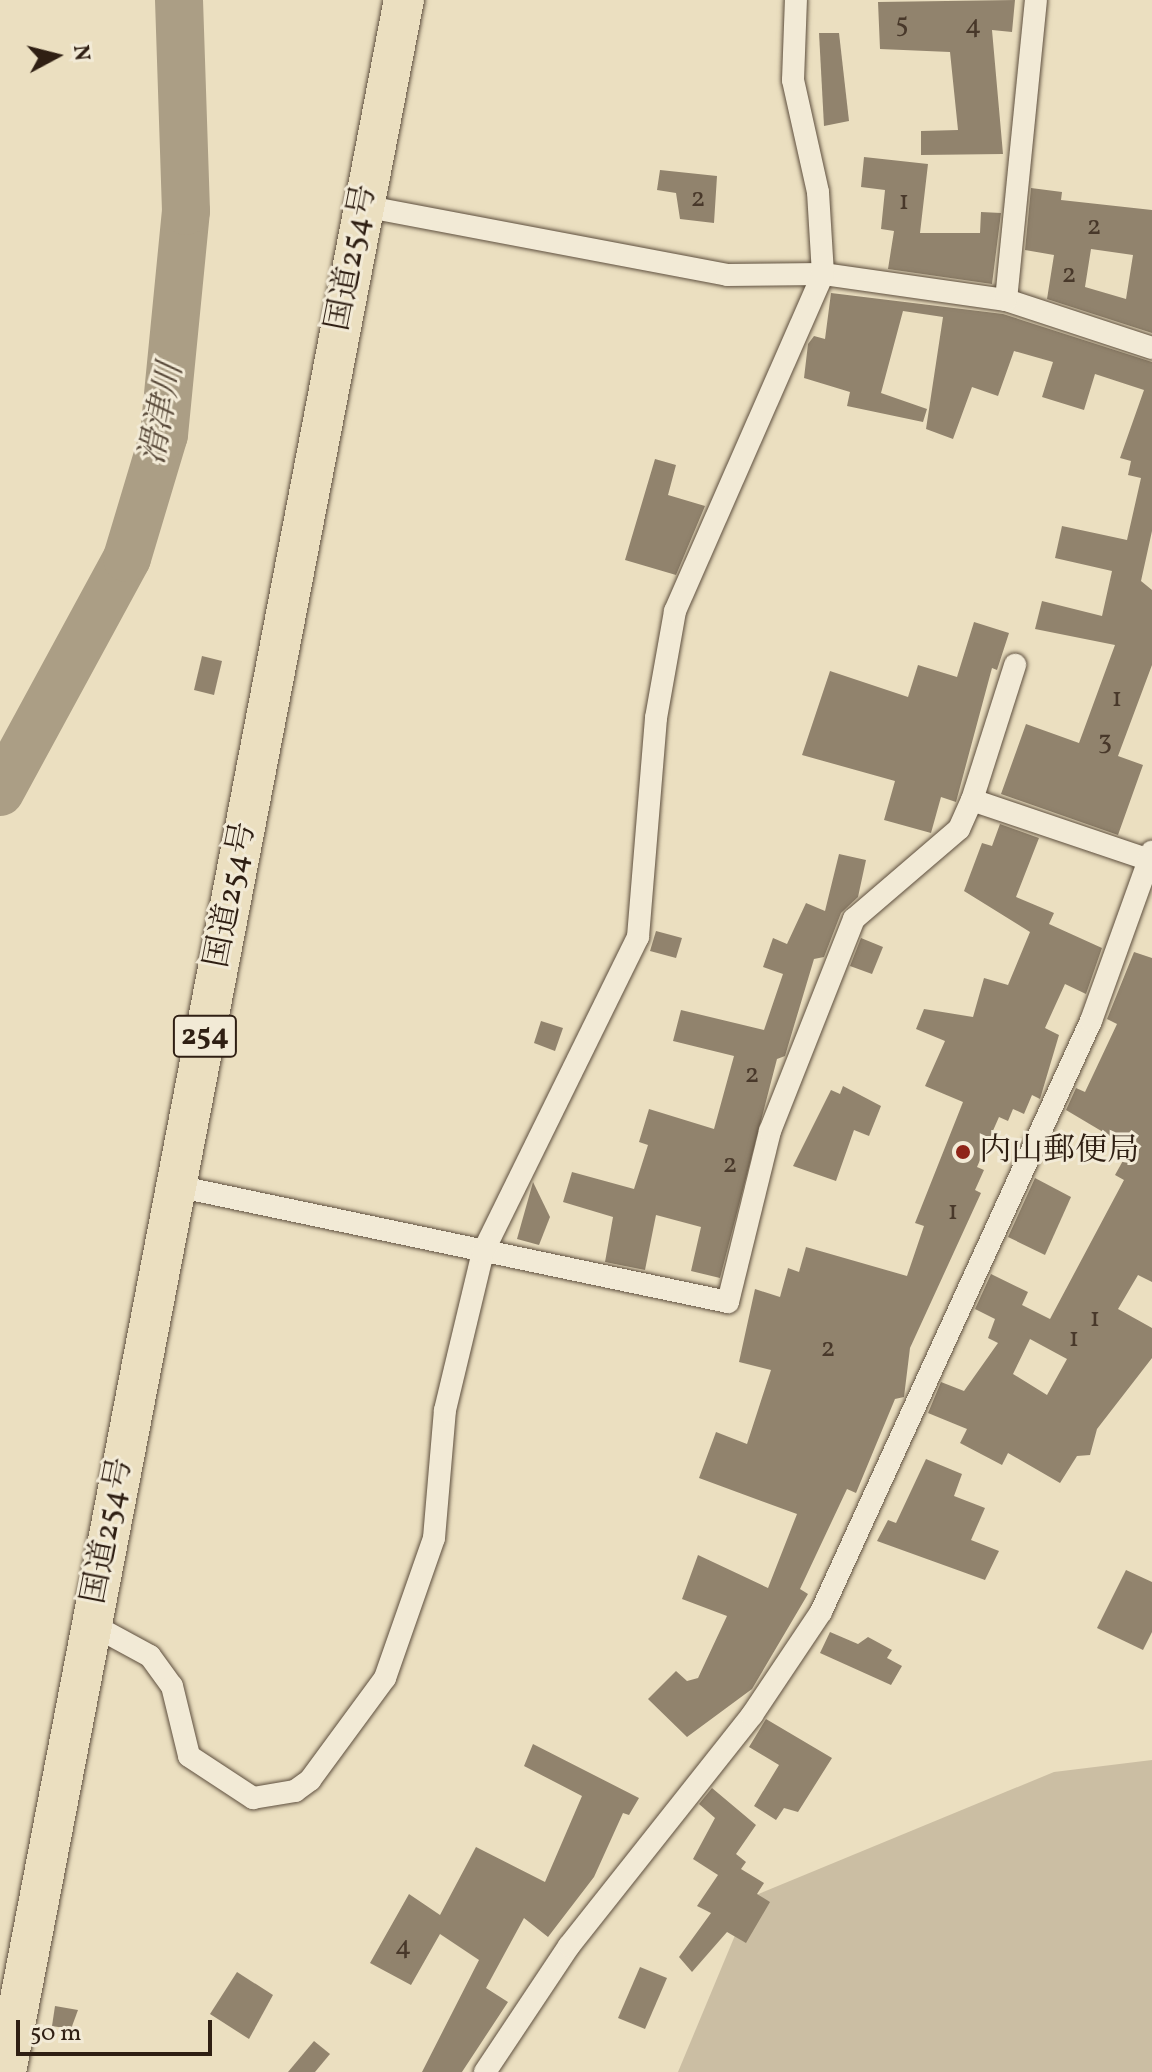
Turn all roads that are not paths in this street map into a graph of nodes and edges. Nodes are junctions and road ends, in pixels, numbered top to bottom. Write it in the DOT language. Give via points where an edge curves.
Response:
graph roads {
  1 [pos="404,0"];
  2 [pos="796,0"];
  3 [pos="1036,0"];
  4 [pos="363,206"];
  5 [pos="823,274"];
  6 [pos="1006,300"];
  7 [pos="1152,348"];
  8 [pos="1015,665"];
  9 [pos="972,800"];
  10 [pos="1151,856"];
  11 [pos="176,1186"];
  12 [pos="483,1252"];
  13 [pos="91,1624"];
  14 [pos="6,2072"];
  15 [pos="485,2072"];
  1 -- 4 [label="highway, 国道254号 / 254"];
  2 -- 5 [label="street" via="793,80 818,192"];
  3 -- 6 [label="street"];
  4 -- 5 [label="street" via="727,275"];
  4 -- 11 [label="highway, 国道254号 / 254"];
  5 -- 6 [label="street"];
  5 -- 12 [label="street" via="675,611 656,718 638,937"];
  6 -- 7 [label="street"];
  8 -- 9 [label="street"];
  9 -- 10 [label="street"];
  9 -- 12 [label="street" via="959,829 854,919 770,1131 728,1302"];
  10 -- 15 [label="street" via="1091,1021 821,1612 775,1685 652,1833 516,2018"];
  11 -- 12 [label="street"];
  11 -- 13 [label="highway, 国道254号 / 254"];
  12 -- 13 [label="street" via="445,1410 434,1538 422,1583 385,1678 310,1780 295,1791 253,1798 202,1769 184,1747 162,1670 131,1641"];
  13 -- 14 [label="highway, 国道254号 / 254"];
}
